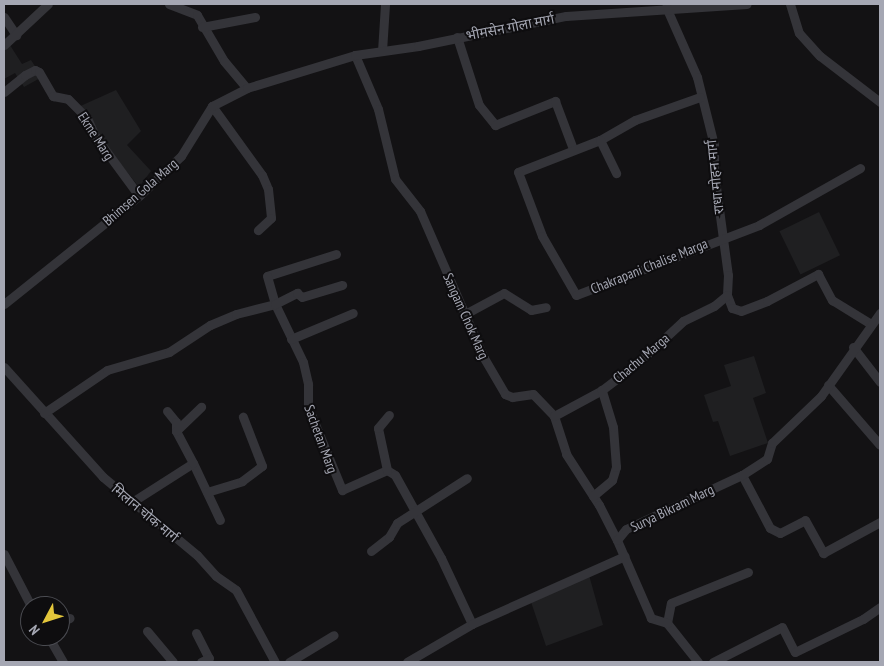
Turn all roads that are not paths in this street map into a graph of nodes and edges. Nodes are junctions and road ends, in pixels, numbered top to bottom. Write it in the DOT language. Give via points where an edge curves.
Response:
graph roads {
  1 [pos="48,4"];
  2 [pos="169,4"];
  3 [pos="385,4"];
  4 [pos="747,4"];
  5 [pos="790,4"];
  6 [pos="698,5"];
  7 [pos="666,7"];
  8 [pos="255,16"];
  9 [pos="4,18"];
  10 [pos="202,28"];
  11 [pos="16,35"];
  12 [pos="457,37"];
  13 [pos="4,45"];
  14 [pos="382,51"];
  15 [pos="355,55"];
  16 [pos="246,88"];
  17 [pos="4,92"];
  18 [pos="700,97"];
  19 [pos="880,102"];
  20 [pos="212,106"];
  21 [pos="600,140"];
  22 [pos="573,149"];
  23 [pos="860,168"];
  24 [pos="616,172"];
  25 [pos="139,196"];
  26 [pos="258,230"];
  27 [pos="722,237"];
  28 [pos="336,254"];
  29 [pos="342,285"];
  30 [pos="727,295"];
  31 [pos="4,304"];
  32 [pos="275,304"];
  33 [pos="546,307"];
  34 [pos="353,313"];
  35 [pos="880,313"];
  36 [pos="465,314"];
  37 [pos="871,324"];
  38 [pos="291,339"];
  39 [pos="854,347"];
  40 [pos="4,367"];
  41 [pos="880,382"];
  42 [pos="828,385"];
  43 [pos="602,390"];
  44 [pos="201,407"];
  45 [pos="168,412"];
  46 [pos="44,413"];
  47 [pos="389,415"];
  48 [pos="554,416"];
  49 [pos="243,417"];
  50 [pos="176,431"];
  51 [pos="880,445"];
  52 [pos="193,463"];
  53 [pos="387,470"];
  54 [pos="742,475"];
  55 [pos="467,478"];
  56 [pos="207,492"];
  57 [pos="593,496"];
  58 [pos="132,502"];
  59 [pos="415,513"];
  60 [pos="220,520"];
  61 [pos="880,522"];
  62 [pos="617,540"];
  63 [pos="371,551"];
  64 [pos="4,554"];
  65 [pos="625,556"];
  66 [pos="748,572"];
  67 [pos="26,596"];
  68 [pos="880,607"];
  69 [pos="667,623"];
  70 [pos="472,624"];
  71 [pos="146,630"];
  72 [pos="196,633"];
  73 [pos="334,634"];
  74 [pos="54,646"];
  75 [pos="63,662"];
  76 [pos="173,662"];
  77 [pos="201,662"];
  78 [pos="275,662"];
  79 [pos="290,662"];
  80 [pos="407,662"];
  81 [pos="698,662"];
  82 [pos="713,662"];
  1 -- 11 [label="street"];
  2 -- 10 [label="street" via="196,15"];
  3 -- 14 [label="street"];
  4 -- 6 [label="street"];
  5 -- 19 [label="street" via="799,33"];
  6 -- 7 [label="street"];
  7 -- 12 [label="street, भीमसेन गोला मार्ग" via="566,16"];
  7 -- 18 [label="street, राधा मोहन मार्ग" via="697,77"];
  8 -- 10 [label="street"];
  9 -- 11 [label="street"];
  10 -- 16 [label="street"];
  11 -- 13 [label="street"];
  12 -- 14 [label="street, भीमसेन गोला मार्ग"];
  12 -- 22 [label="street" via="479,105 495,125 555,101"];
  14 -- 15 [label="street, भीमसेन गोला मार्ग"];
  15 -- 16 [label="street"];
  15 -- 36 [label="street, Sangam Chok Marg" via="378,109 395,179 420,210"];
  16 -- 20 [label="street"];
  17 -- 25 [label="street, Ekme Marg" via="25,75 35,70 39,72 53,96 68,99 87,118 95,136"];
  18 -- 21 [label="street" via="635,120"];
  18 -- 27 [label="street, राधा मोहन मार्ग" via="714,145"];
  20 -- 25 [label="street, Bhimsen Gola Marg" via="181,156"];
  20 -- 26 [label="street" via="262,175 268,189 271,218"];
  21 -- 22 [label="street"];
  21 -- 24 [label="street"];
  22 -- 27 [label="street, Chakrapani Chalise Marga" via="518,172 542,236 576,295"];
  23 -- 27 [label="street, Chakrapani Chalise Marga" via="759,225"];
  25 -- 31 [label="street, Bhimsen Gola Marg"];
  27 -- 30 [label="street, राधा मोहन मार्ग" via="728,276"];
  28 -- 32 [label="street, Sachetan Marg" via="267,276"];
  29 -- 32 [label="street" via="302,297 297,293"];
  30 -- 37 [label="street" via="732,308 741,311 818,274 832,300"];
  30 -- 43 [label="street, Chachu Marga" via="683,321 640,361"];
  32 -- 38 [label="street, Sachetan Marg"];
  32 -- 46 [label="street" via="210,325 169,352 107,370"];
  33 -- 36 [label="street" via="531,310 504,293"];
  34 -- 38 [label="street"];
  35 -- 37 [label="street, Surya Bikram Marg"];
  36 -- 48 [label="street, Sangam Chok Marg" via="484,358 505,394 512,397 533,394"];
  37 -- 39 [label="street, Surya Bikram Marg"];
  38 -- 53 [label="street, Sachetan Marg" via="303,362 308,384 308,407 339,488 344,491"];
  39 -- 41 [label="street"];
  39 -- 42 [label="street, Surya Bikram Marg"];
  40 -- 46 [label="street, मिलान चोक मार्ग"];
  42 -- 51 [label="street"];
  42 -- 54 [label="street, Surya Bikram Marg" via="772,443 767,459"];
  43 -- 48 [label="street"];
  43 -- 57 [label="street, Chachu Marga" via="613,427 616,467 612,480"];
  44 -- 50 [label="street"];
  45 -- 50 [label="street" via="176,422"];
  46 -- 58 [label="street, मिलान चोक मार्ग" via="103,478"];
  47 -- 53 [label="street" via="378,428"];
  48 -- 57 [label="street, Sangam Chok Marg" via="566,454"];
  49 -- 56 [label="street" via="262,466 242,481"];
  50 -- 52 [label="street"];
  52 -- 56 [label="street"];
  52 -- 58 [label="street"];
  53 -- 59 [label="street" via="395,475"];
  54 -- 61 [label="street" via="770,528 780,532 806,520 823,553"];
  54 -- 62 [label="street, Surya Bikram Marg" via="626,528"];
  55 -- 59 [label="street"];
  56 -- 60 [label="street"];
  57 -- 62 [label="street, Sangam Chok Marg"];
  58 -- 78 [label="street, मिलान चोक मार्ग" via="236,590"];
  59 -- 63 [label="street" via="397,523 389,536"];
  59 -- 70 [label="street" via="441,558"];
  62 -- 65 [label="street, Surya Bikram Marg"];
  64 -- 67 [label="street"];
  65 -- 69 [label="street, Surya Bikram Marg" via="651,618"];
  65 -- 70 [label="street"];
  66 -- 69 [label="street" via="671,603"];
  68 -- 82 [label="street" via="863,619 795,652 782,626"];
  69 -- 81 [label="street, Surya Bikram Marg"];
  70 -- 80 [label="street"];
  71 -- 76 [label="street"];
  72 -- 77 [label="street" via="209,658"];
  73 -- 79 [label="street"];
  74 -- 75 [label="street"];
}
